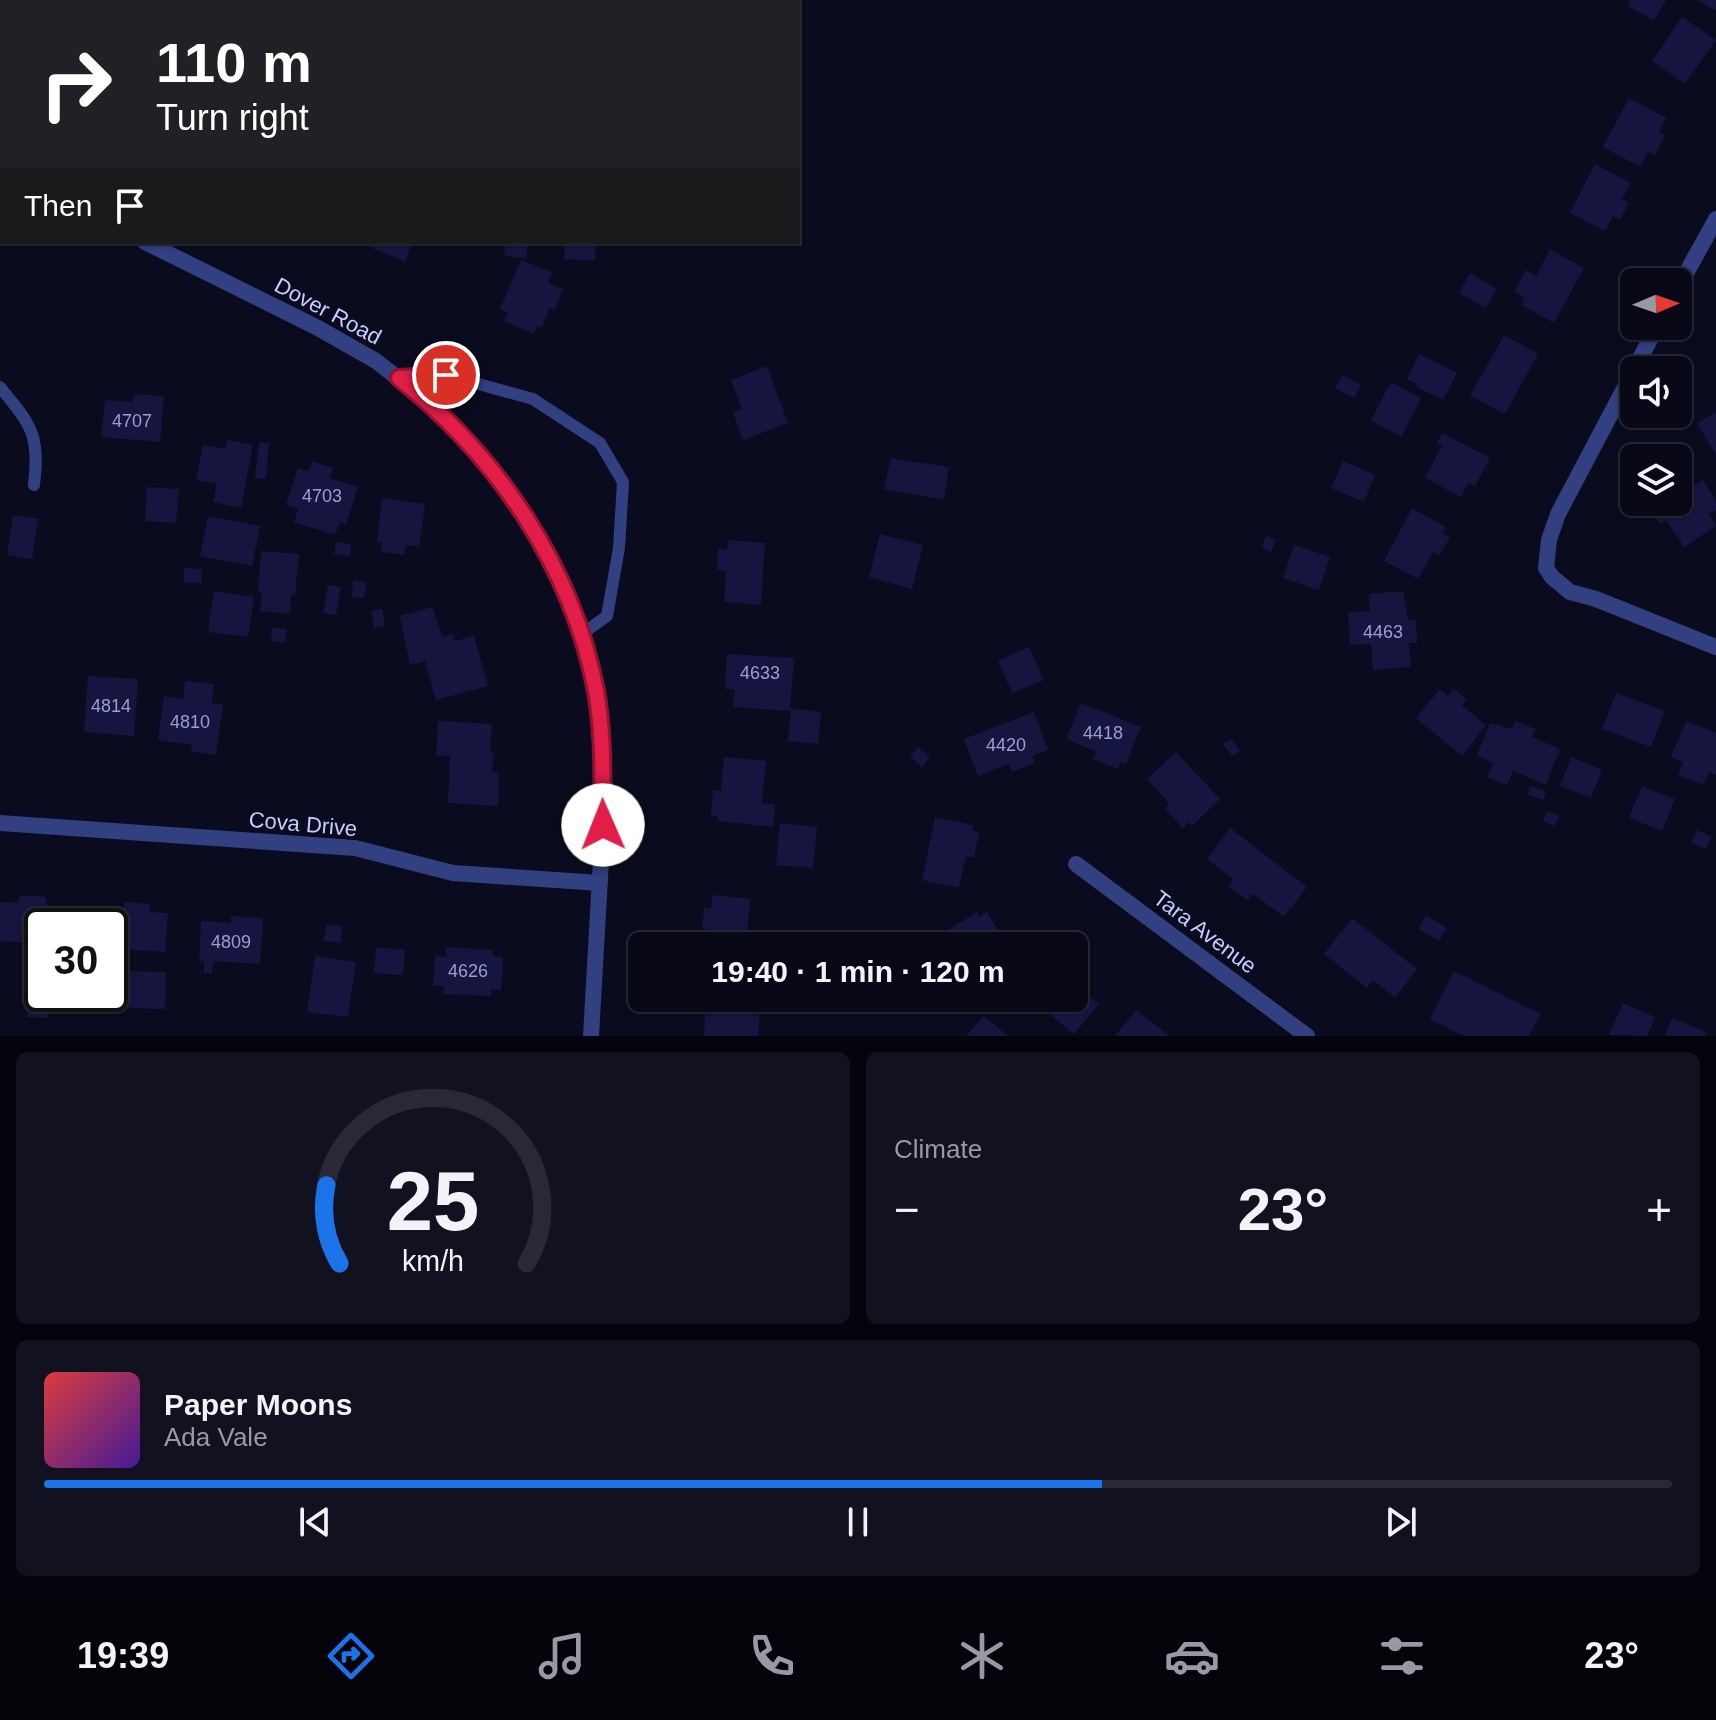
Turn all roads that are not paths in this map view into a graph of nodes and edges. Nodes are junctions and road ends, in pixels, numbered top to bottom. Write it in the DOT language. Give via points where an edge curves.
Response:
graph roads {
  1 [pos="1716,219"];
  2 [pos="149,244"];
  3 [pos="1689,268"];
  4 [pos="399,378"];
  5 [pos="0,387"];
  6 [pos="1620,397"];
  7 [pos="34,485"];
  8 [pos="582,634"];
  9 [pos="1716,647"];
  10 [pos="0,823"];
  11 [pos="1076,864"];
  12 [pos="600,883"];
  13 [pos="591,1036"];
  14 [pos="1307,1036"];
  1 -- 3 [label="street"];
  2 -- 4 [label="street, Dover Road" via="318,328"];
  4 -- 8 [label="street, Dover Road" via="435,407 498,476 545,549"];
  4 -- 8 [label="lane" via="446,375 533,399 600,443 623,482 619,548 607,616"];
  5 -- 7 [label="lane" via="29,423 37,458"];
  6 -- 9 [label="street" via="1558,514 1546,568 1562,588"];
  8 -- 12 [label="street, Dover Road" via="601,732"];
  10 -- 12 [label="street, Cova Drive" via="355,848 453,873"];
  11 -- 14 [label="street, Tara Avenue"];
  12 -- 13 [label="street, Dover Road"];
}
